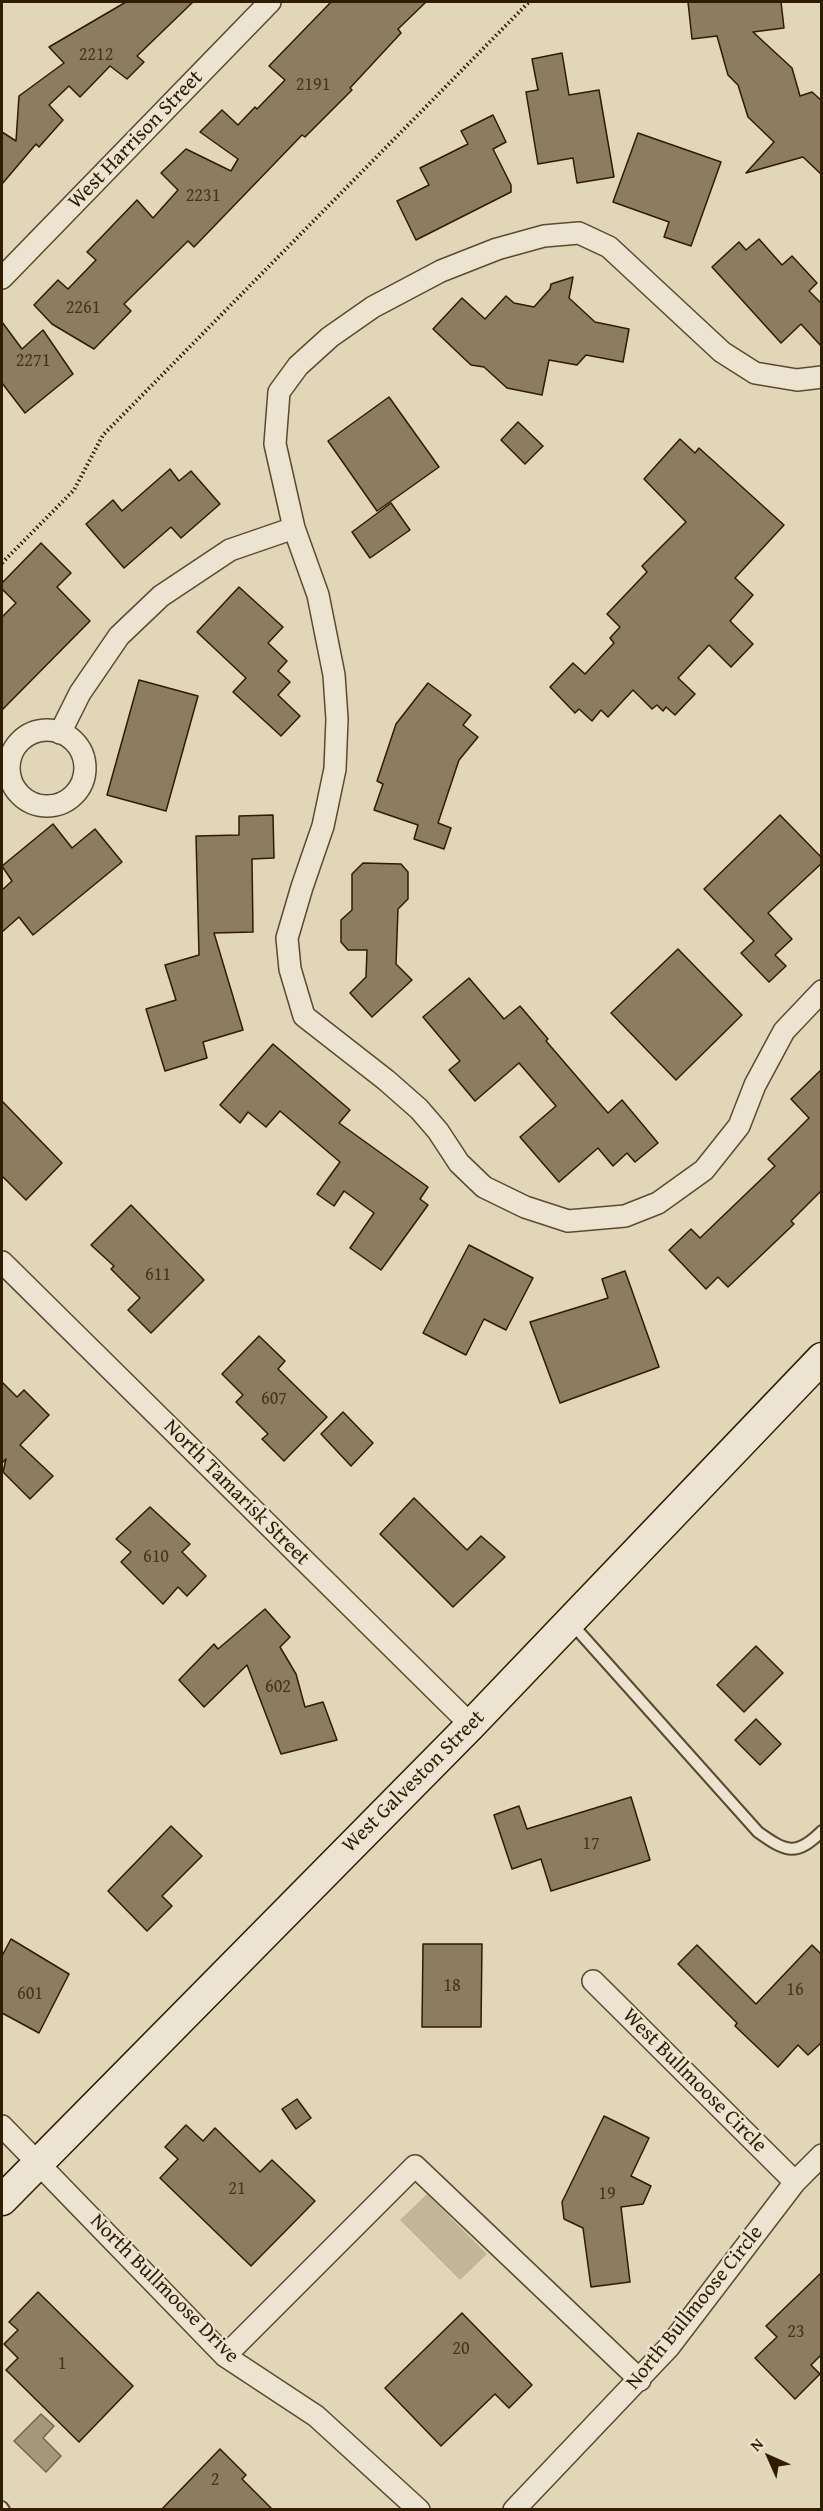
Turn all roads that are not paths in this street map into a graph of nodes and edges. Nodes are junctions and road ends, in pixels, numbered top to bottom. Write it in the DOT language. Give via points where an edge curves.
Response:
graph roads {
  1 [pos="270,2"];
  2 [pos="2,278"];
  3 [pos="822,377"];
  4 [pos="294,528"];
  5 [pos="60,733"];
  6 [pos="822,991"];
  7 [pos="2,1262"];
  8 [pos="822,1358"];
  9 [pos="570,1622"];
  10 [pos="471,1725"];
  11 [pos="822,1831"];
  12 [pos="593,1981"];
  13 [pos="2,2126"];
  14 [pos="822,2155"];
  15 [pos="38,2162"];
  16 [pos="795,2182"];
  17 [pos="2,2200"];
  18 [pos="225,2356"];
  19 [pos="640,2380"];
  20 [pos="419,2510"];
  21 [pos="514,2510"];
  1 -- 2 [label="street, West Harrison Street"];
  3 -- 4 [label="street" via="797,380 755,373 722,352 609,247 579,232 544,236 497,249 441,271 374,307 330,337 298,366 279,393 275,444"];
  4 -- 5 [label="street" via="230,550 161,596 119,636 80,693"];
  4 -- 6 [label="street" via="318,595 334,675 337,719 335,769 323,826 287,938 290,969 304,1016 419,1109 459,1163 484,1187 525,1207 568,1221 625,1216 658,1203 704,1170 739,1126 755,1085 784,1031"];
  7 -- 10 [label="street, North Tamarisk Street"];
  8 -- 9 [label="street, West Galveston Street"];
  9 -- 10 [label="street, West Galveston Street"];
  9 -- 11 [label="lane" via="758,1832 790,1850 808,1845"];
  10 -- 15 [label="street, West Galveston Street"];
  12 -- 16 [label="street, West Bullmoose Circle"];
  13 -- 15 [label="street, North Bullmoose Drive"];
  14 -- 16 [label="street, North Bullmoose Circle"];
  15 -- 17 [label="street, West Galveston Street"];
  15 -- 18 [label="street, North Bullmoose Drive"];
  16 -- 19 [label="street, North Bullmoose Circle"];
  18 -- 19 [label="street" via="415,2166"];
  18 -- 20 [label="street, North Bullmoose Drive" via="316,2416"];
  19 -- 21 [label="street, North Bullmoose Circle"];
}
